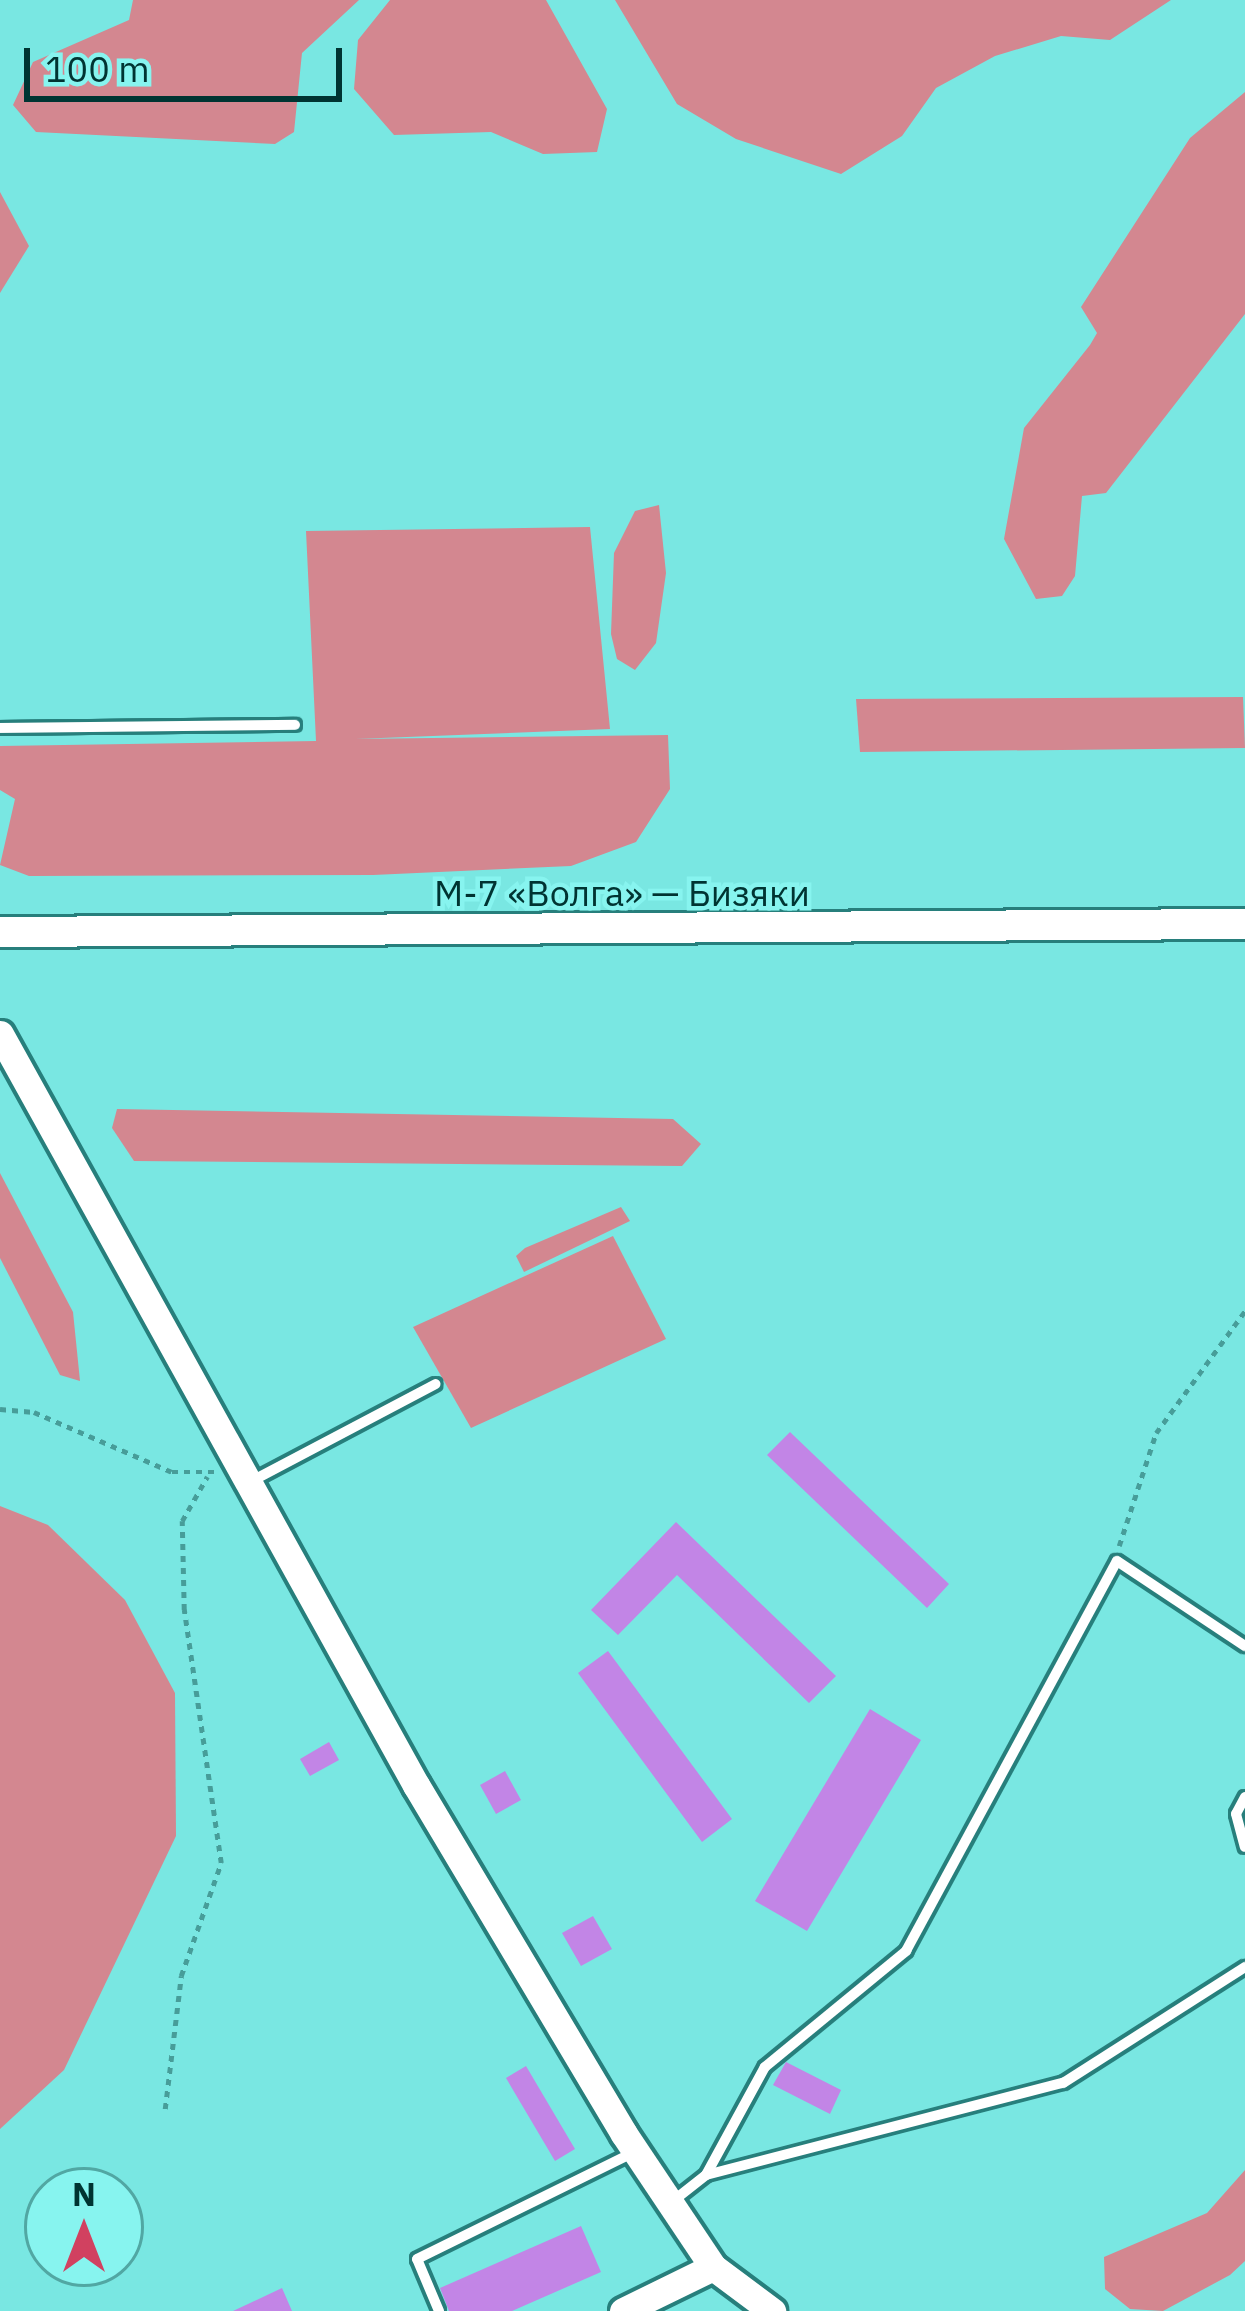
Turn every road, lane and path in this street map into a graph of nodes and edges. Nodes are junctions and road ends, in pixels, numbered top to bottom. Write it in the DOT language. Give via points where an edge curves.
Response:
graph roads {
  1 [pos="295,725"];
  2 [pos="0,728"];
  3 [pos="1245,923"];
  4 [pos="0,932"];
  5 [pos="0,1034"];
  6 [pos="1245,1311"];
  7 [pos="436,1384"];
  8 [pos="0,1409"];
  9 [pos="241,1475"];
  10 [pos="207,1477"];
  11 [pos="1117,1561"];
  12 [pos="1245,1646"];
  13 [pos="1245,1797"];
  14 [pos="1245,1846"];
  15 [pos="1245,1967"];
  16 [pos="164,2109"];
  17 [pos="636,2152"];
  18 [pos="706,2175"];
  19 [pos="670,2203"];
  20 [pos="713,2267"];
  21 [pos="439,2311"];
  22 [pos="623,2311"];
  23 [pos="772,2311"];
  1 -- 2 [label="lane"];
  3 -- 4 [label="main road, М-7 «Волга» — Бизяки"];
  5 -- 9 [label="street"];
  6 -- 11 [label="path" via="1156,1433"];
  7 -- 9 [label="lane"];
  8 -- 10 [label="path"];
  9 -- 10 [label="path"];
  9 -- 17 [label="street"];
  10 -- 16 [label="path" via="182,1521 184,1610 212,1739 221,1863 181,1976"];
  11 -- 12 [label="lane"];
  11 -- 18 [label="lane" via="906,1952 765,2067"];
  13 -- 14 [label="lane" via="1236,1814"];
  15 -- 18 [label="lane" via="1064,2083"];
  17 -- 19 [label="street"];
  17 -- 21 [label="lane" via="416,2259"];
  18 -- 19 [label="lane"];
  19 -- 20 [label="street"];
  20 -- 22 [label="street"];
  20 -- 23 [label="street"];
}
